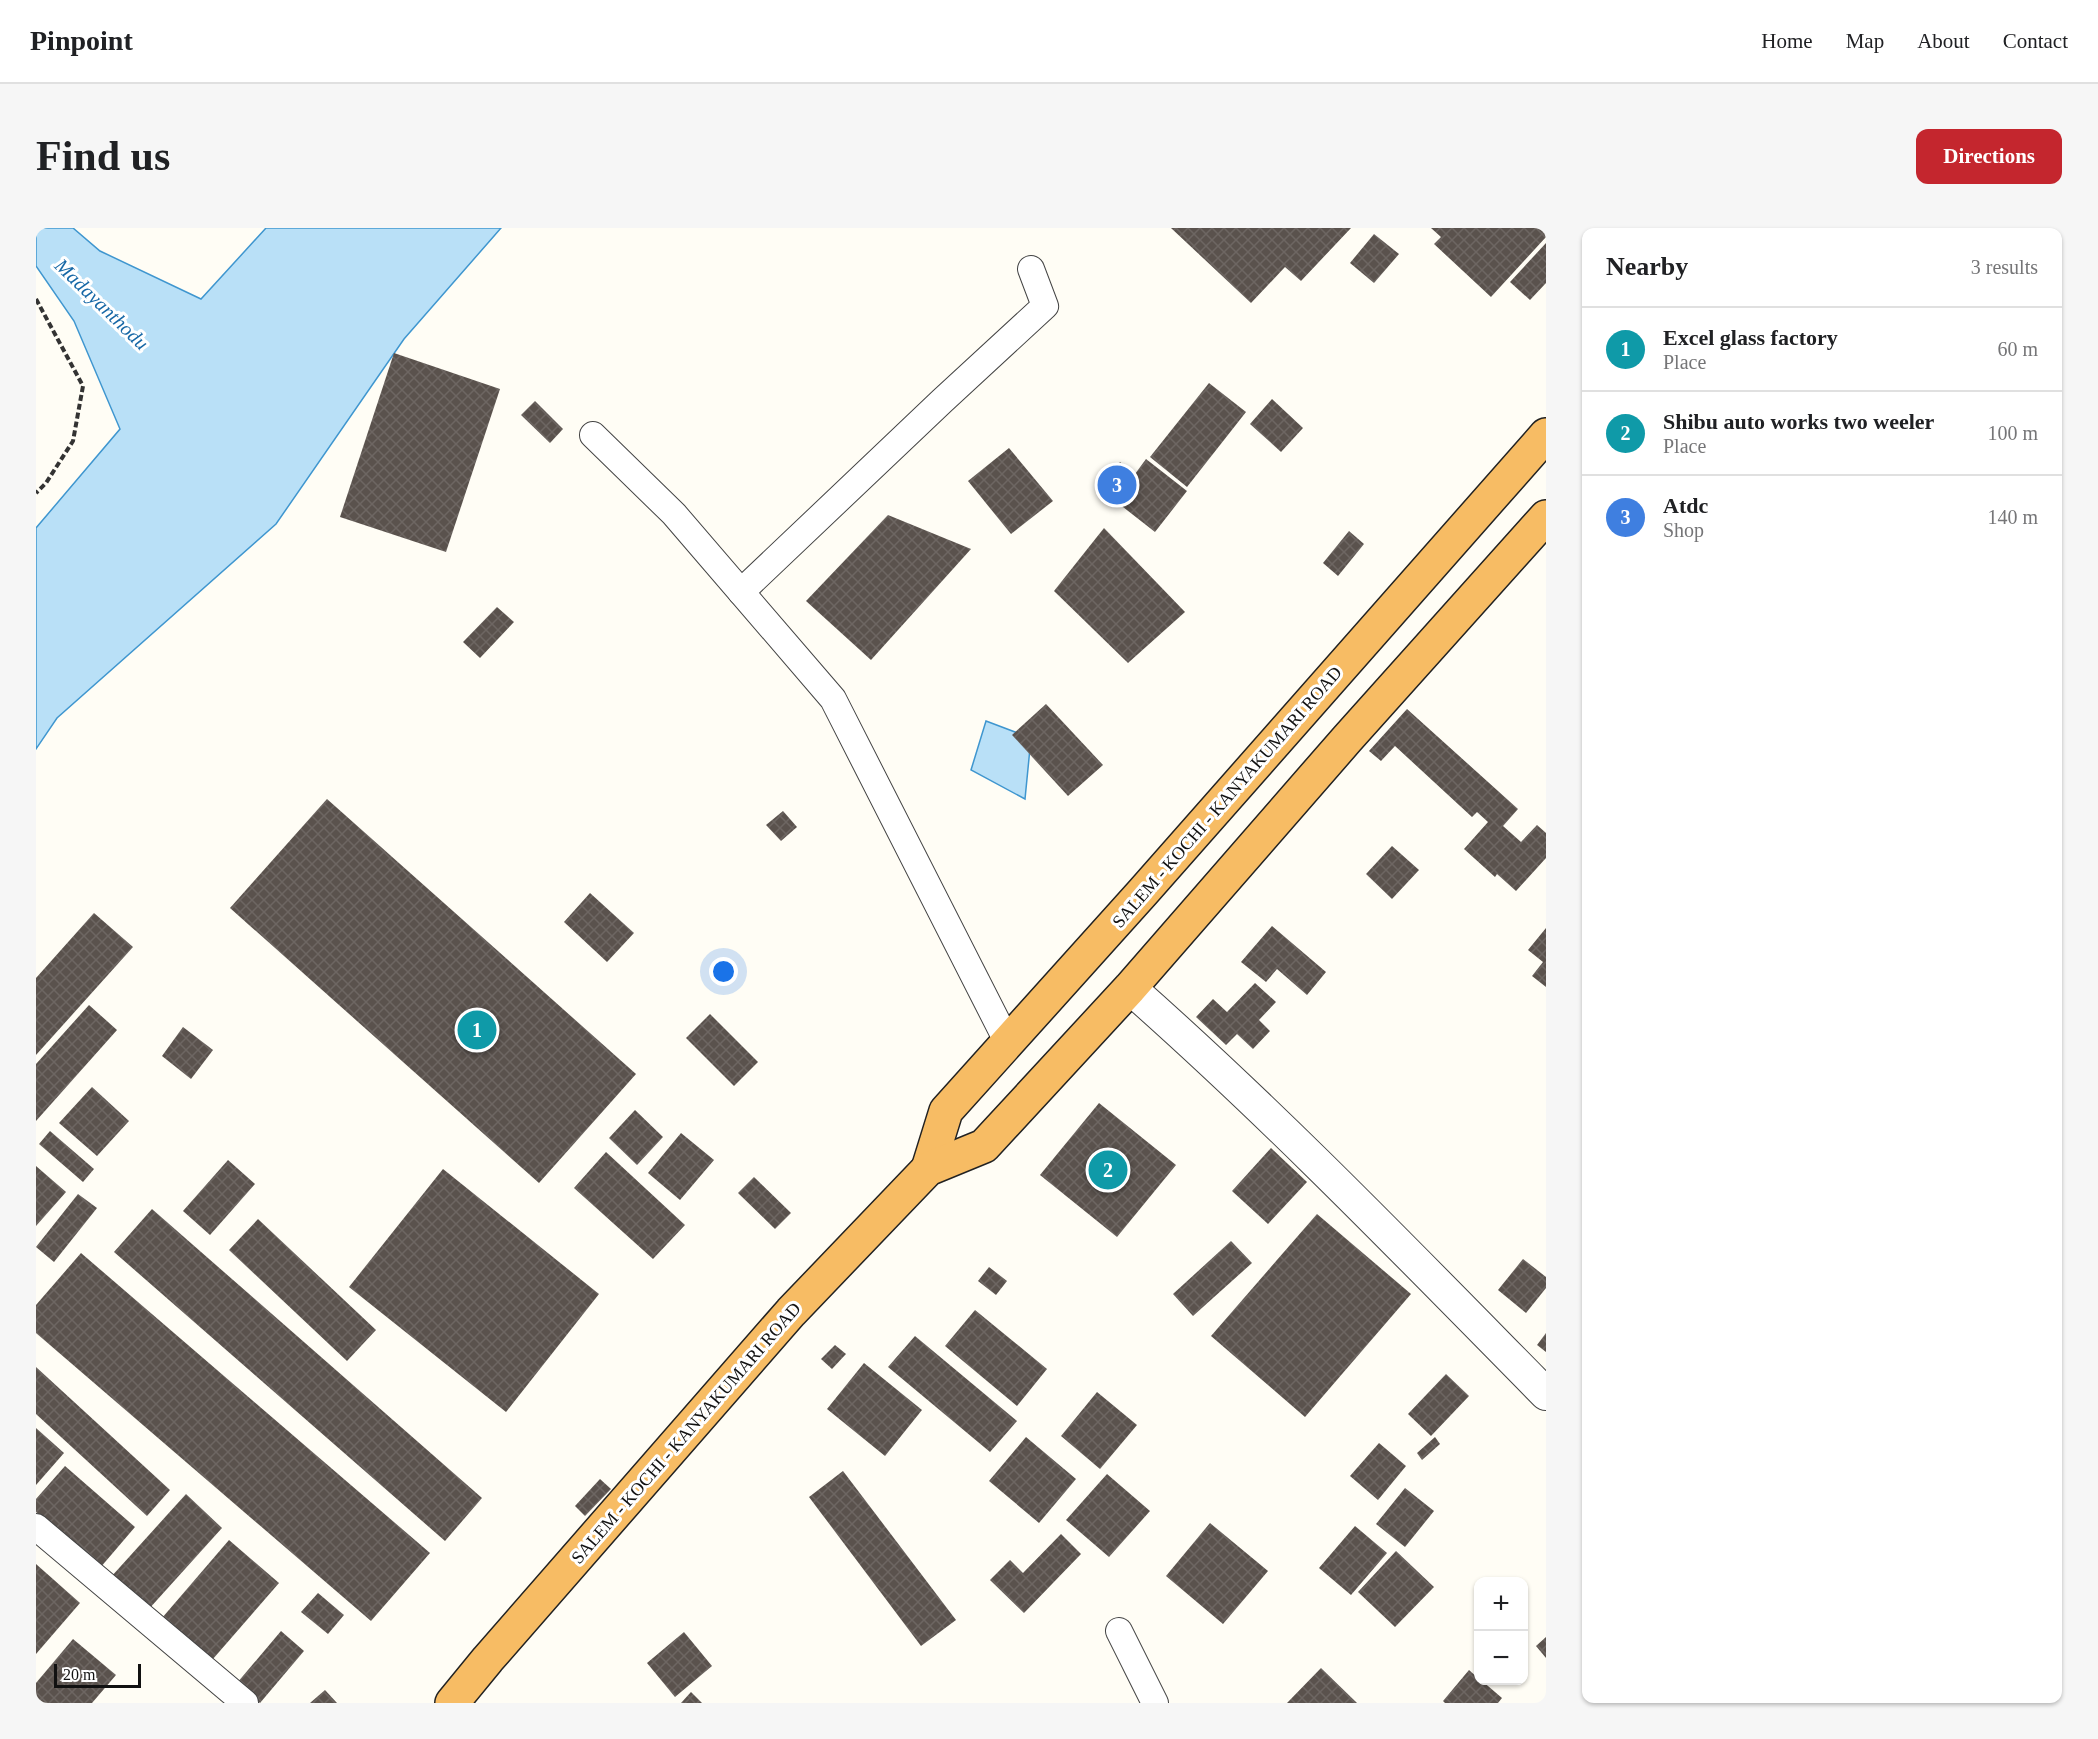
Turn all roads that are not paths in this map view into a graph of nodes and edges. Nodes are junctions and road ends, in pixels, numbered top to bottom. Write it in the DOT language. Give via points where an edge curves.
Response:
graph roads {
  1 [pos="1031,269"];
  2 [pos="593,435"];
  3 [pos="1546,435"];
  4 [pos="1546,517"];
  5 [pos="741,592"];
  6 [pos="1130,988"];
  7 [pos="1008,1043"];
  8 [pos="928,1169"];
  9 [pos="1546,1394"];
  10 [pos="36,1527"];
  11 [pos="1119,1631"];
  12 [pos="245,1703"];
  13 [pos="452,1703"];
  14 [pos="1155,1703"];
  1 -- 5 [label="street" via="1045,306"];
  2 -- 5 [label="street" via="674,514"];
  3 -- 7 [label="highway, SALEM - KOCHI - KANYAKUMARI ROAD"];
  4 -- 6 [label="highway, SALEM - KOCHI - KANYAKUMARI ROAD"];
  5 -- 7 [label="street" via="833,699"];
  6 -- 8 [label="highway, SALEM - KOCHI - KANYAKUMARI ROAD" via="984,1146"];
  6 -- 9 [label="street" via="1205,1054 1462,1306"];
  7 -- 8 [label="highway, SALEM - KOCHI - KANYAKUMARI ROAD" via="946,1111"];
  8 -- 13 [label="highway, SALEM - KOCHI - KANYAKUMARI ROAD" via="791,1312"];
  10 -- 12 [label="street"];
  11 -- 14 [label="street"];
}
